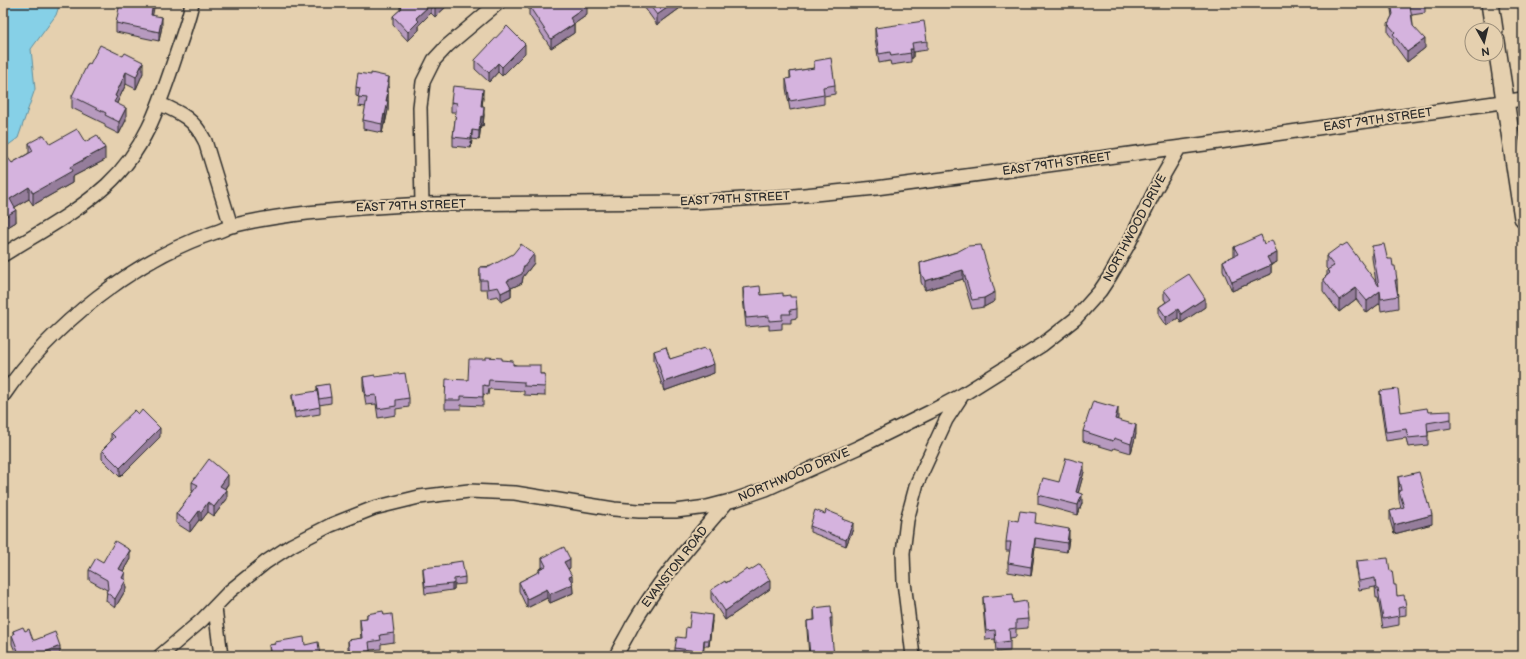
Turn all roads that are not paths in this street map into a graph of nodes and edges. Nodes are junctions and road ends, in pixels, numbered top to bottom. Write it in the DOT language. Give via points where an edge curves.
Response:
graph roads {
  1 [pos="192,3"];
  2 [pos="498,3"];
  3 [pos="1490,3"];
  4 [pos="1493,22"];
  5 [pos="1499,62"];
  6 [pos="1523,99"];
  7 [pos="1505,102"];
  8 [pos="160,104"];
  9 [pos="1179,148"];
  10 [pos="422,204"];
  11 [pos="1523,218"];
  12 [pos="231,226"];
  13 [pos="3,255"];
  14 [pos="962,395"];
  15 [pos="3,396"];
  16 [pos="727,502"];
  17 [pos="215,608"];
  18 [pos="160,656"];
  19 [pos="221,656"];
  20 [pos="616,656"];
  21 [pos="913,656"];
  1 -- 8 [label="street"];
  2 -- 10 [label="street" via="438,55 423,82 420,107"];
  3 -- 4 [label="street"];
  5 -- 7 [label="street"];
  6 -- 7 [label="street, EAST 79TH STREET"];
  7 -- 9 [label="street, EAST 79TH STREET"];
  7 -- 11 [label="street"];
  8 -- 12 [label="street" via="176,110 201,132"];
  8 -- 13 [label="street" via="142,141 107,185 83,204"];
  9 -- 10 [label="street, EAST 79TH STREET" via="876,188 794,196 662,203"];
  9 -- 14 [label="street, NORTHWOOD DRIVE" via="1119,262 1088,305 1075,319 1042,344"];
  10 -- 12 [label="street, EAST 79TH STREET" via="299,214"];
  12 -- 15 [label="street, EAST 79TH STREET" via="165,254 117,283 78,313 55,335 18,375"];
  14 -- 16 [label="street, NORTHWOOD DRIVE" via="805,472 752,495"];
  14 -- 21 [label="street" via="946,420 917,483 907,520 903,553 904,582"];
  16 -- 17 [label="street, NORTHWOOD DRIVE" via="657,512 614,509 515,493 469,491 418,497 359,513 308,536 256,570 230,591"];
  16 -- 20 [label="street, EVANSTON ROAD" via="672,567 637,618"];
  17 -- 18 [label="street, NORTHWOOD DRIVE"];
  17 -- 19 [label="street"];
}
